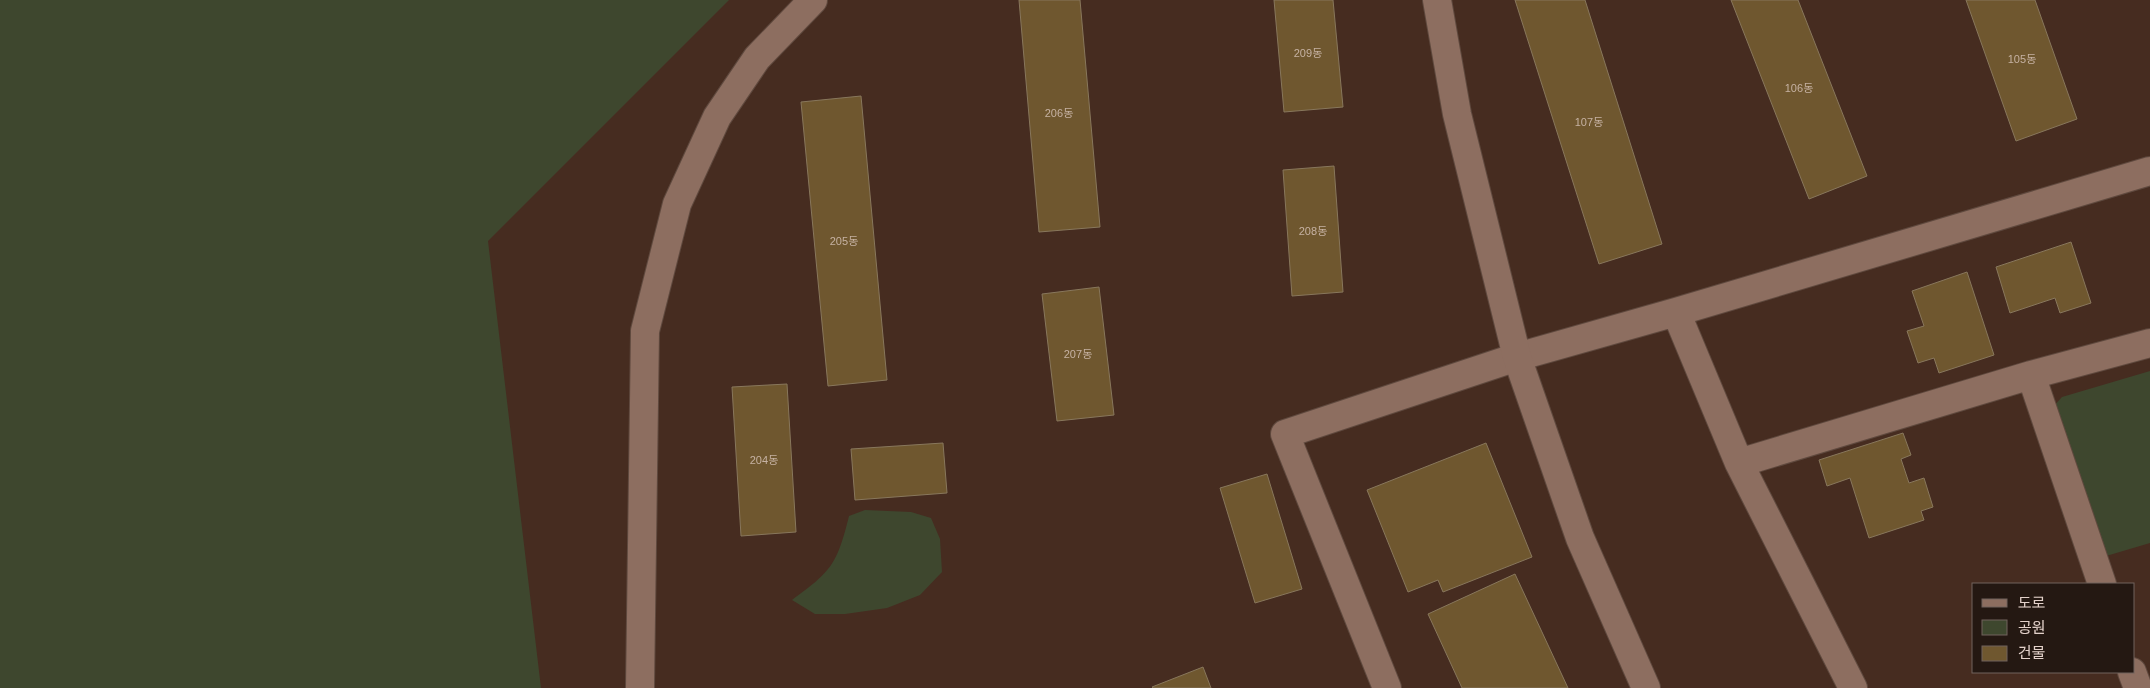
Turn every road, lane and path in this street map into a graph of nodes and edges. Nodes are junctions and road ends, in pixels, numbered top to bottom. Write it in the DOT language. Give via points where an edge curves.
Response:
graph roads {
  1 [pos="813,0"];
  2 [pos="1437,0"];
  3 [pos="2150,171"];
  4 [pos="1676,312"];
  5 [pos="2150,343"];
  6 [pos="1517,357"];
  7 [pos="2031,375"];
  8 [pos="1739,463"];
  9 [pos="2102,583"];
  10 [pos="2132,673"];
  11 [pos="640,688"];
  12 [pos="1387,688"];
  13 [pos="1646,688"];
  14 [pos="1853,688"];
  15 [pos="2138,688"];
  1 -- 11 [label="street" via="757,58 717,117 677,204 645,331"];
  2 -- 6 [label="street" via="1458,114"];
  3 -- 4 [label="street"];
  4 -- 6 [label="street"];
  4 -- 8 [label="street"];
  5 -- 7 [label="street"];
  6 -- 12 [label="street" via="1285,434"];
  6 -- 13 [label="street" via="1580,538"];
  7 -- 8 [label="street"];
  7 -- 9 [label="street"];
  8 -- 14 [label="street"];
  10 -- 15 [label="street"];
}
